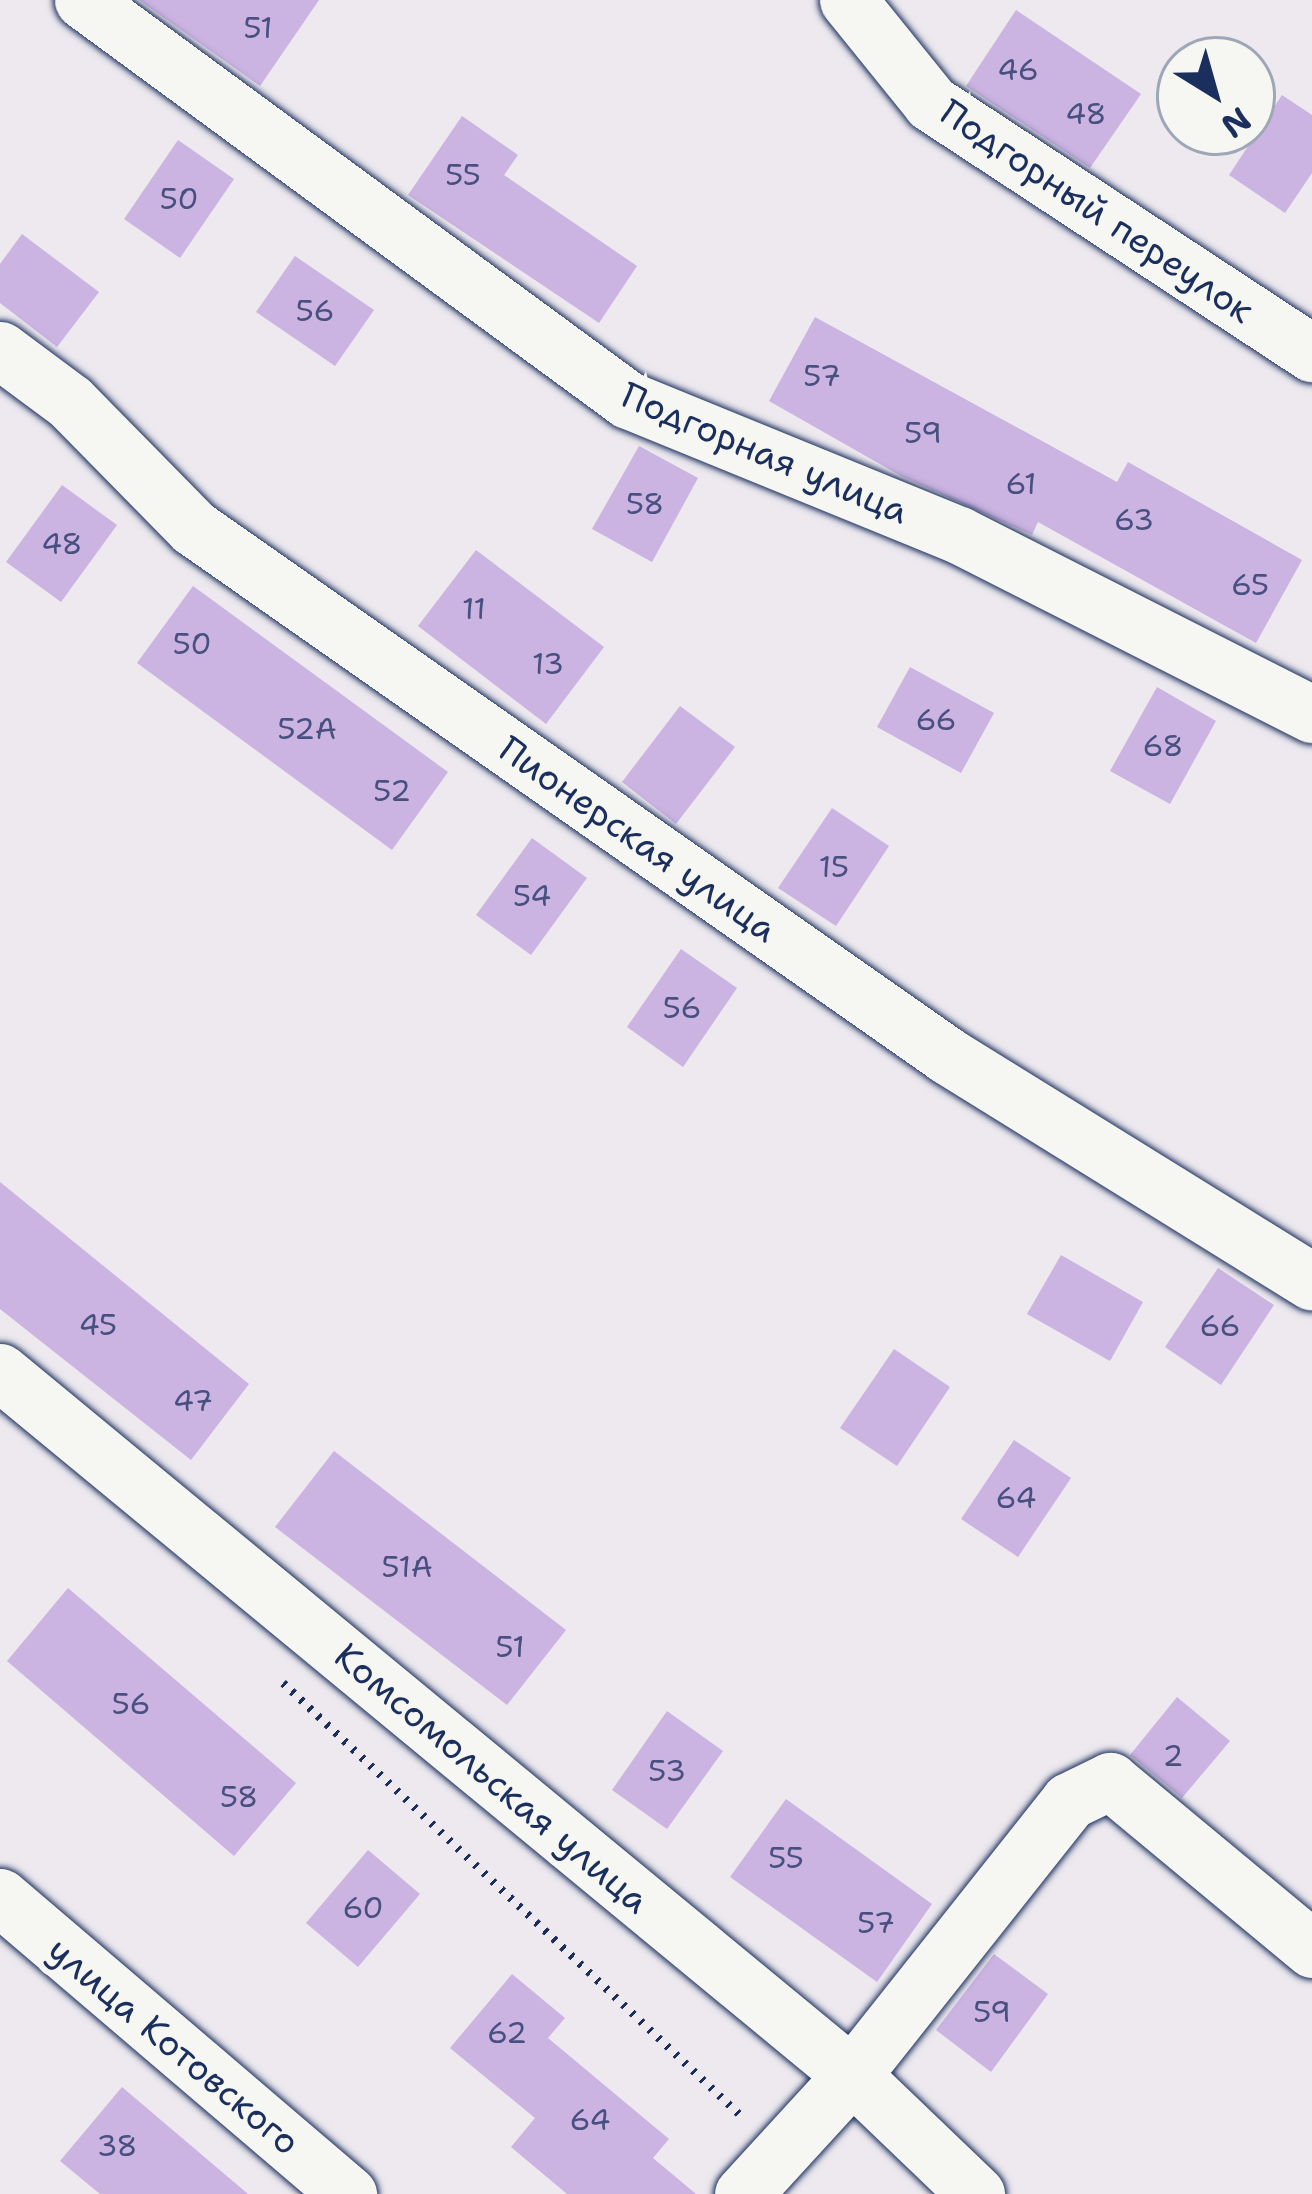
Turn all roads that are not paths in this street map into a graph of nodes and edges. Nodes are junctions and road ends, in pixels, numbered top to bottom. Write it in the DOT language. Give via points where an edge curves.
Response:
graph roads {
  1 [pos="83,0"];
  2 [pos="848,0"];
  3 [pos="0,350"];
  4 [pos="1312,353"];
  5 [pos="1312,714"];
  6 [pos="1312,1282"];
  7 [pos="0,1372"];
  8 [pos="0,1897"];
  9 [pos="1312,1949"];
  10 [pos="852,2075"];
  11 [pos="762,2174"];
  12 [pos="348,2194"];
  13 [pos="976,2194"];
  1 -- 5 [label="street, Подгорная улица" via="628,400 959,535"];
  2 -- 4 [label="street, Подгорный переулок" via="931,103"];
  3 -- 6 [label="street, Пионерская улица" via="70,402 194,528 948,1056"];
  7 -- 10 [label="street, Комсомольская улица"];
  8 -- 12 [label="street, улица Котовского"];
  9 -- 10 [label="street" via="1110,1780 1069,1801"];
  10 -- 11 [label="street"];
  10 -- 13 [label="street, Комсомольская улица"];
}
